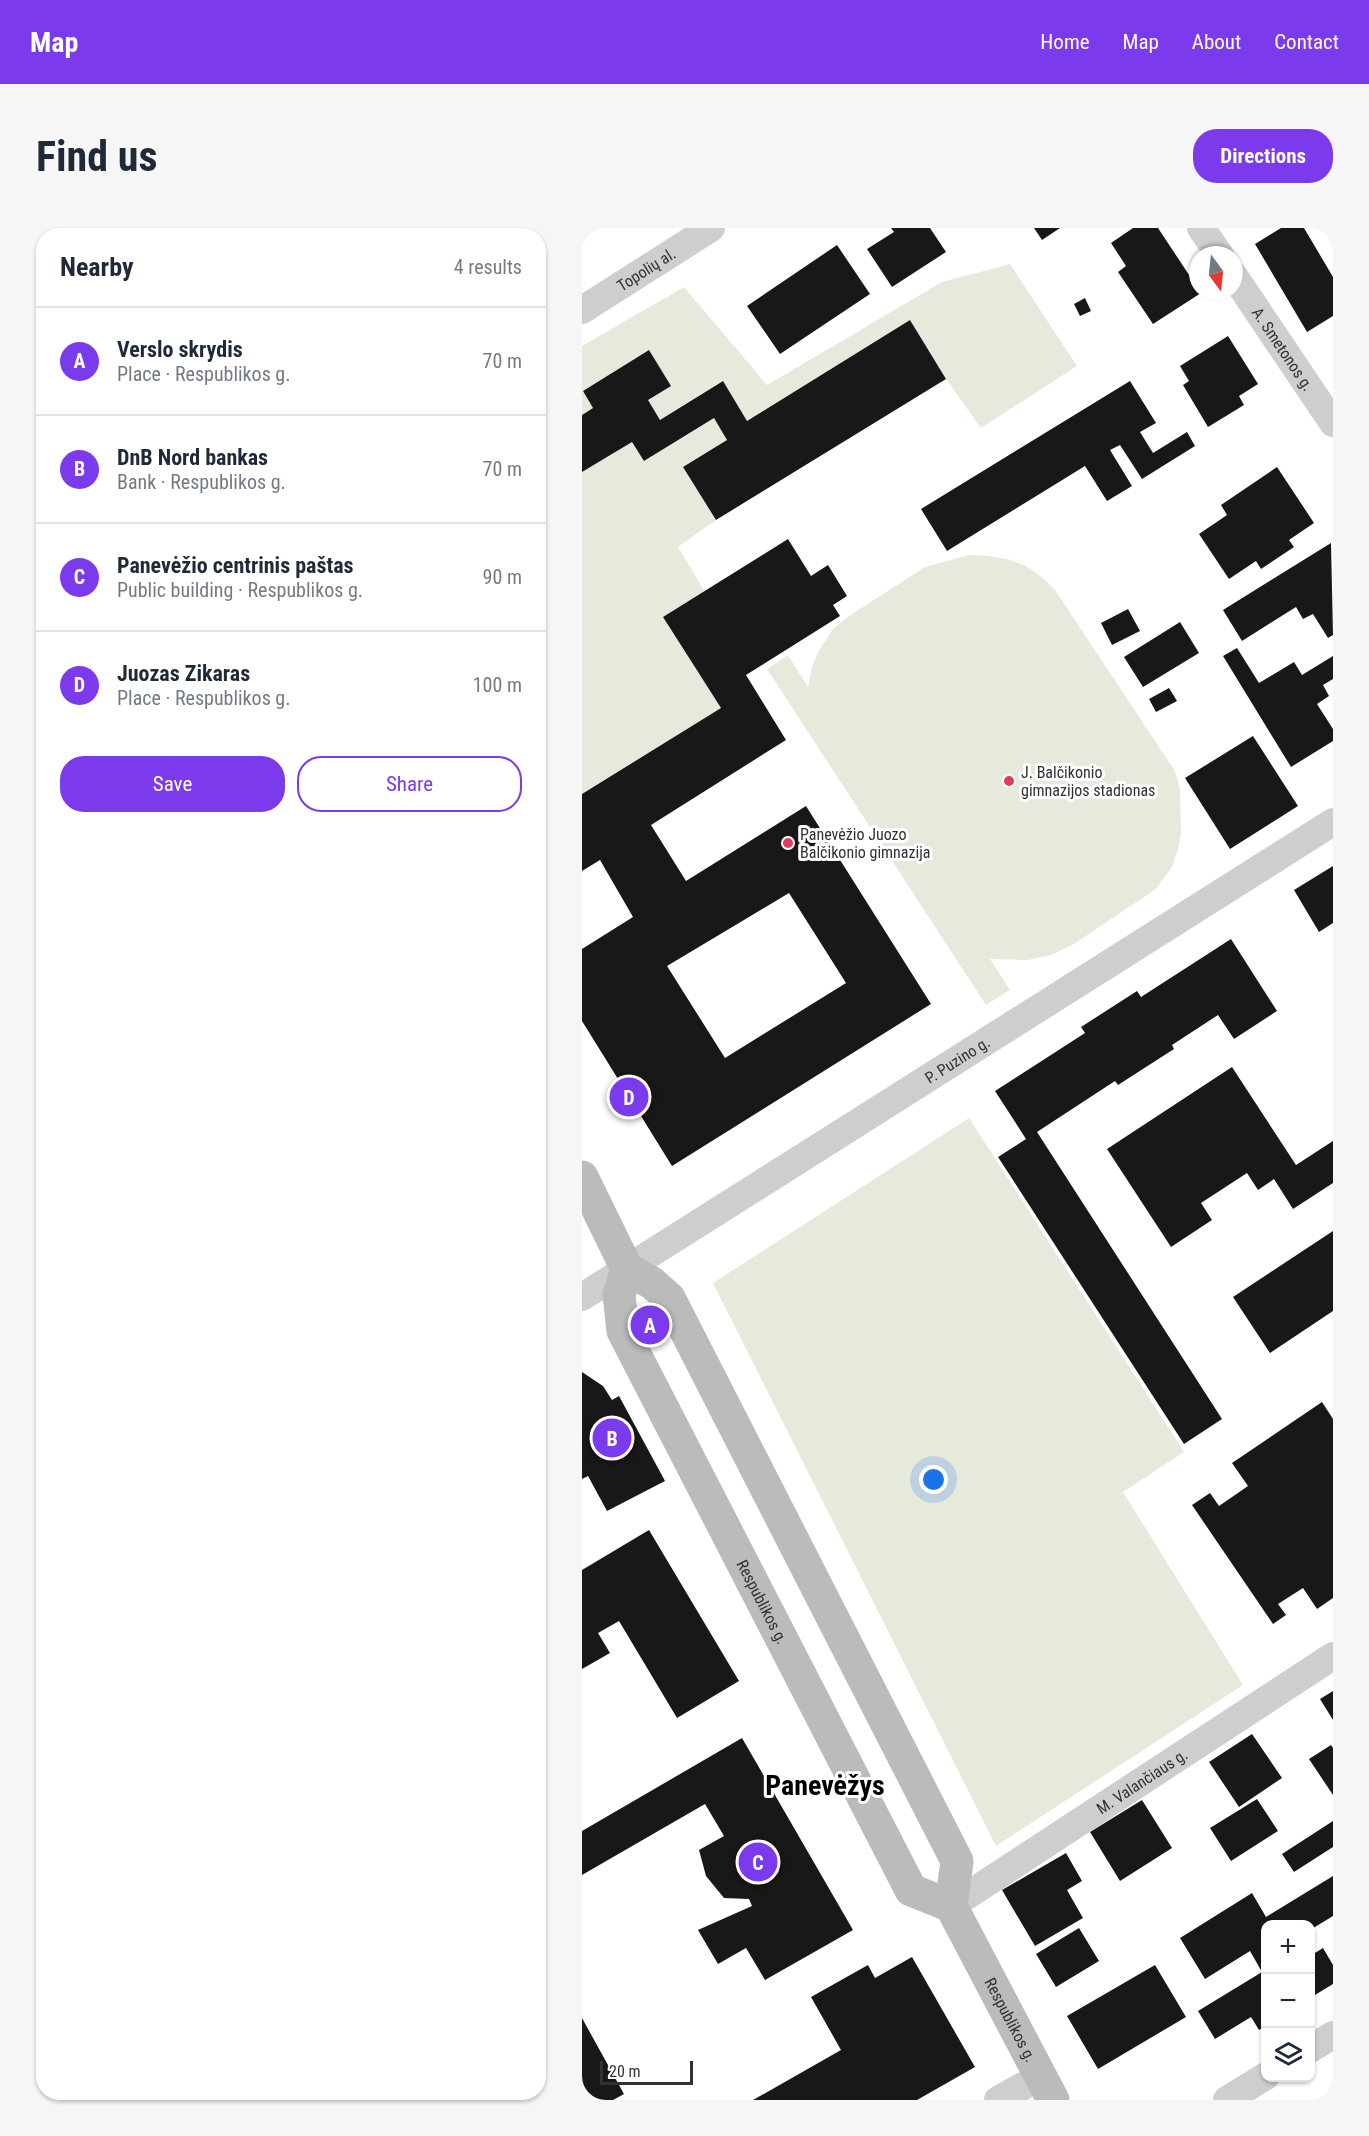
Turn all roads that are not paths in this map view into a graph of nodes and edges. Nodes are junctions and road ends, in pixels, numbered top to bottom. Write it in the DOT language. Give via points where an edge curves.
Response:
graph roads {
  1 [pos="711,228"];
  2 [pos="1202,228"];
  3 [pos="1214,246"];
  4 [pos="1243,289"];
  5 [pos="582,310"];
  6 [pos="1333,423"];
  7 [pos="1333,822"];
  8 [pos="582,1177"];
  9 [pos="627,1269"];
  10 [pos="582,1297"];
  11 [pos="1333,1656"];
  12 [pos="951,1906"];
  13 [pos="1333,2035"];
  14 [pos="1315,2046"];
  15 [pos="1261,2079"];
  16 [pos="1047,2088"];
  17 [pos="998,2100"];
  18 [pos="1227,2100"];
  1 -- 5 [label="street, Topolių al."];
  2 -- 3 [label="street"];
  4 -- 6 [label="street, A. Smetonos g."];
  7 -- 9 [label="street, P. Puzino g."];
  8 -- 9 [label="main road"];
  9 -- 10 [label="street, P. Puzino g."];
  9 -- 12 [label="main road" via="669,1298 957,1861"];
  9 -- 12 [label="main road, Respublikos g." via="619,1295 623,1331 654,1392 911,1890"];
  11 -- 12 [label="street, M. Valančiaus g."];
  12 -- 16 [label="main road, Respublikos g."];
  13 -- 14 [label="street"];
  15 -- 18 [label="street"];
  16 -- 17 [label="street"];
}
